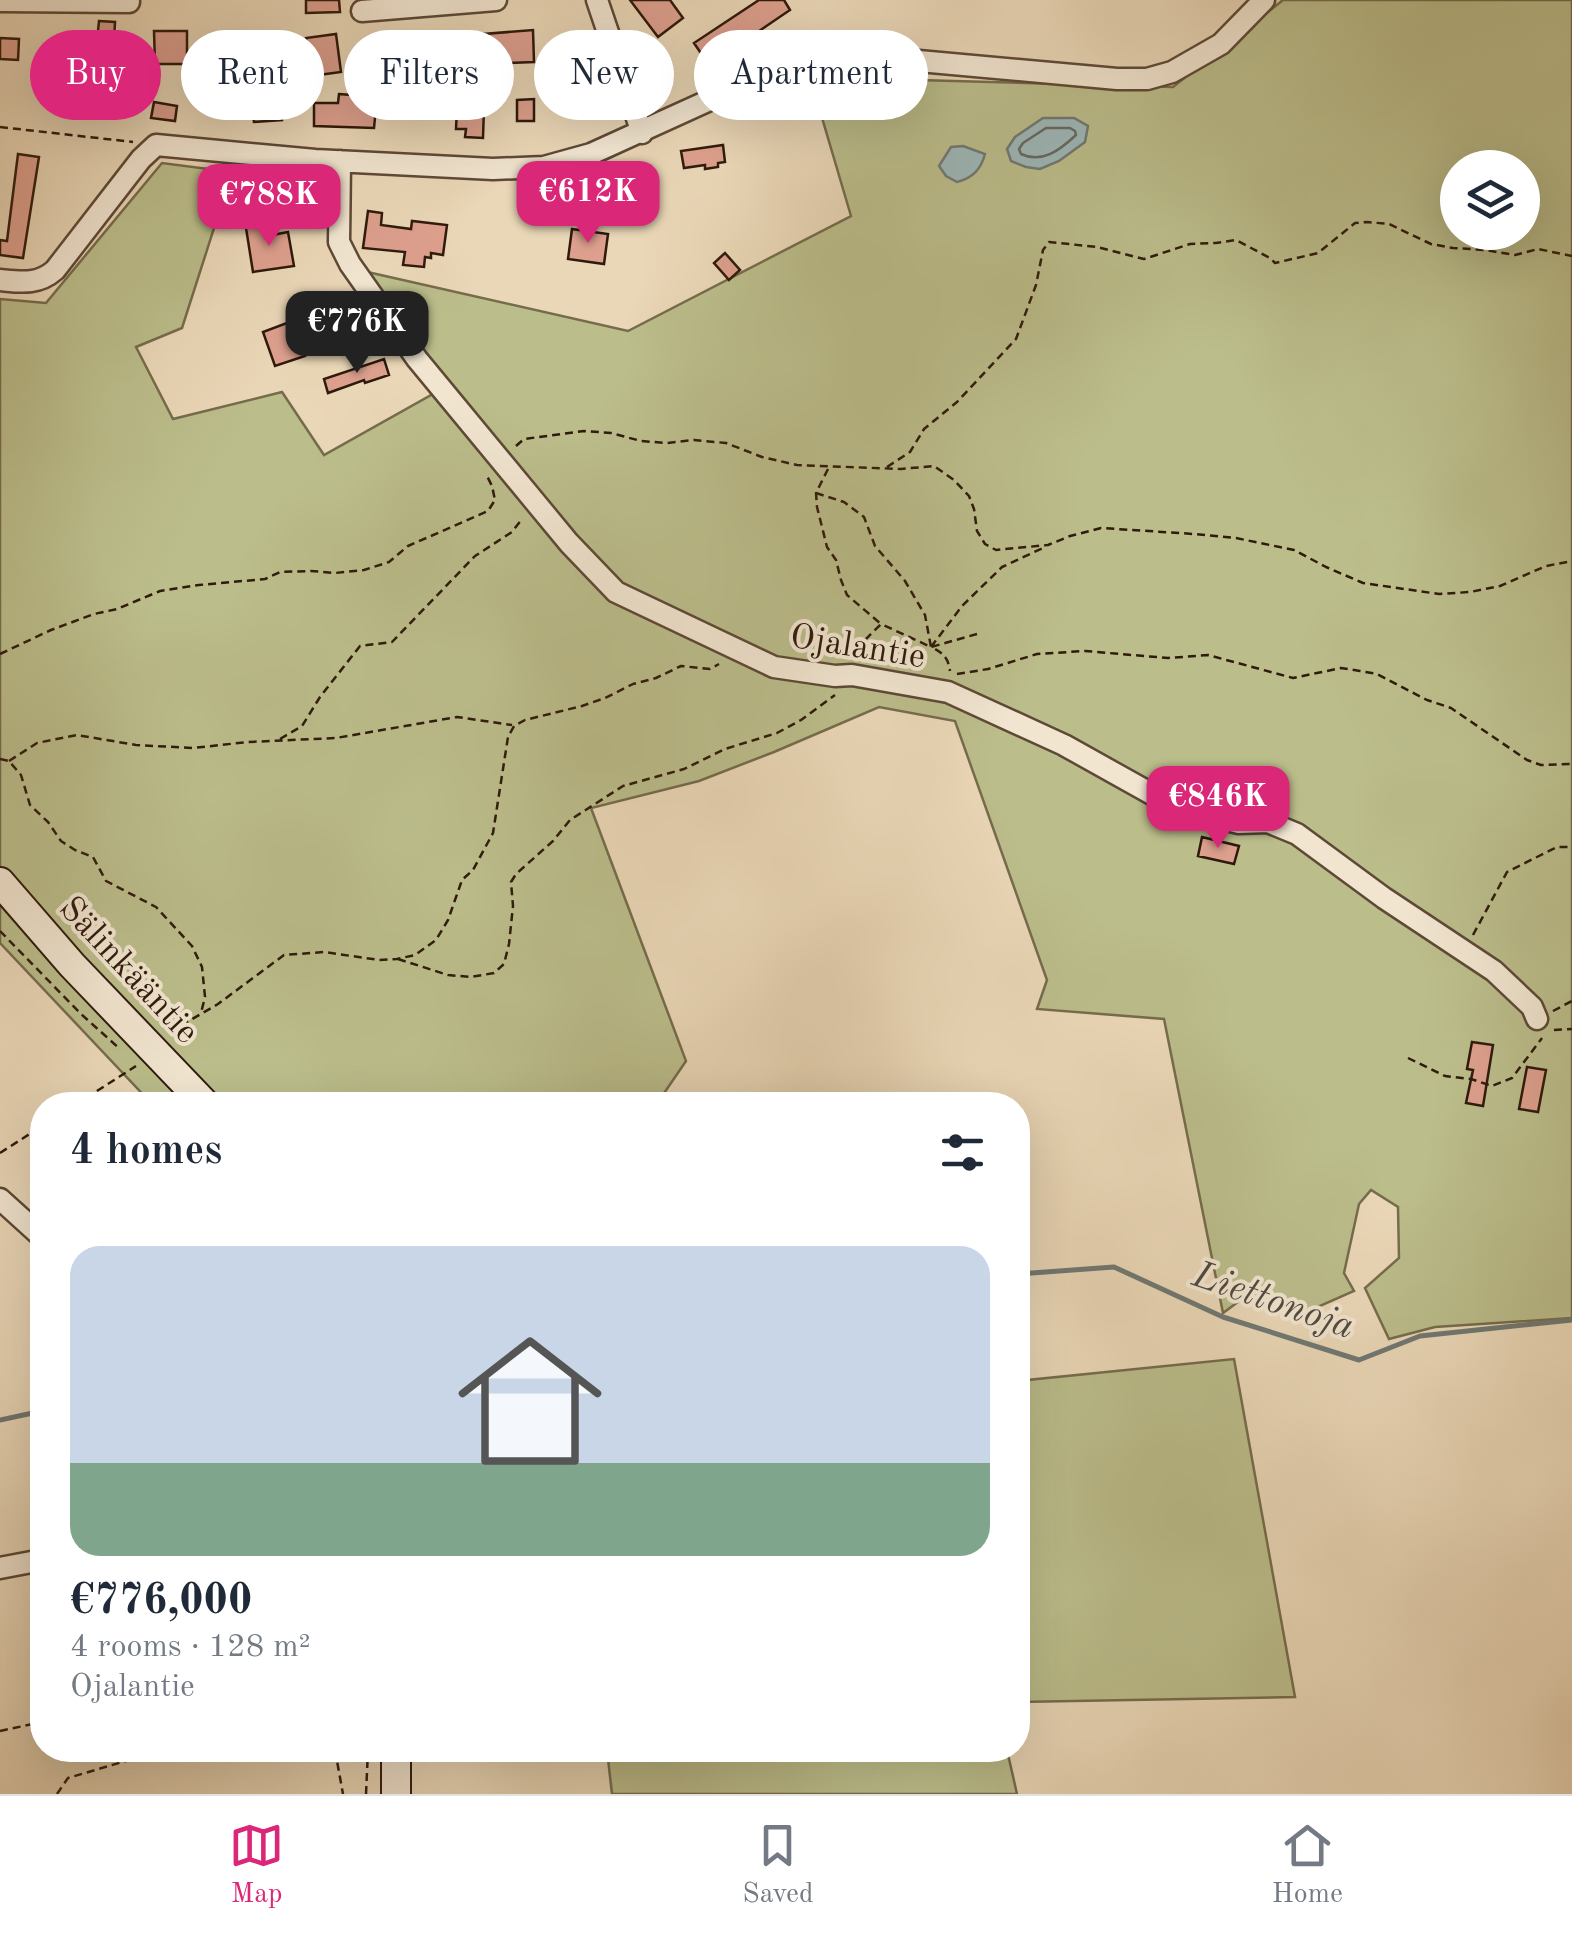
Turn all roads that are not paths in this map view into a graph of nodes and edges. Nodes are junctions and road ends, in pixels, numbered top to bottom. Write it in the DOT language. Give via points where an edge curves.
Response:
graph roads {
  1 [pos="496,0"];
  2 [pos="597,0"];
  3 [pos="1264,0"];
  4 [pos="0,1"];
  5 [pos="130,2"];
  6 [pos="362,11"];
  7 [pos="642,133"];
  8 [pos="340,161"];
  9 [pos="0,280"];
  10 [pos="0,882"];
  11 [pos="1544,1024"];
  12 [pos="188,1092"];
  13 [pos="0,1199"];
  14 [pos="30,1226"];
  15 [pos="30,1562"];
  16 [pos="0,1568"];
  17 [pos="396,1762"];
  18 [pos="396,1794"];
  1 -- 6 [label="street"];
  2 -- 7 [label="street"];
  3 -- 7 [label="street" via="1222,44 1147,79 817,56"];
  4 -- 5 [label="street"];
  7 -- 8 [label="street" via="544,167"];
  8 -- 9 [label="street" via="156,145 45,279"];
  8 -- 11 [label="street, Ojalantie" via="339,242 350,264 417,358 616,592 774,667 948,692 1159,798 1297,834 1494,970"];
  10 -- 12 [label="street, Sälinkääntie" via="144,1061"];
  13 -- 14 [label="street"];
  15 -- 16 [label="street"];
  17 -- 18 [label="street"];
}
